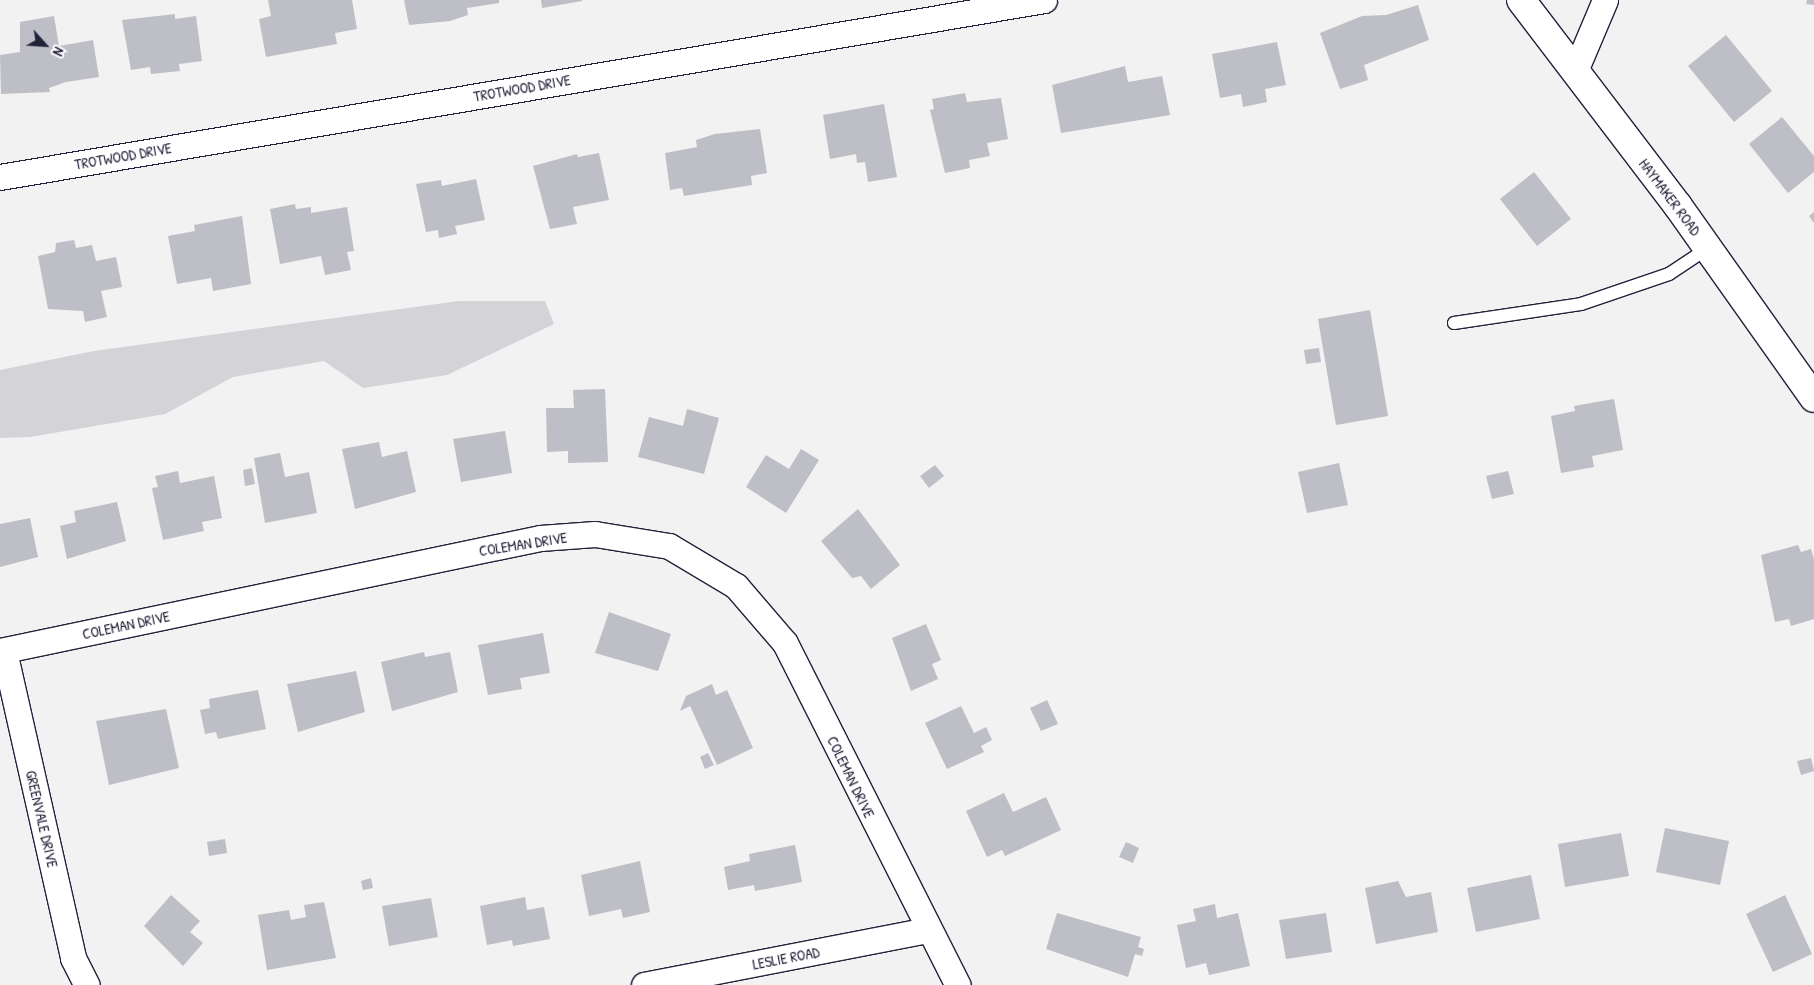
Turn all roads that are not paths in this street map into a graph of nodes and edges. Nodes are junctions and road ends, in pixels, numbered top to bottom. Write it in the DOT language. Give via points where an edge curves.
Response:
graph roads {
  1 [pos="1044,0"];
  2 [pos="1521,0"];
  3 [pos="1605,0"];
  4 [pos="1575,71"];
  5 [pos="0,177"];
  6 [pos="1708,248"];
  7 [pos="1454,324"];
  8 [pos="1814,398"];
  9 [pos="2,651"];
  10 [pos="927,930"];
  11 [pos="87,985"];
  12 [pos="644,985"];
  13 [pos="958,985"];
  1 -- 5 [label="street, TROTWOOD DRIVE"];
  2 -- 4 [label="main road, HAYMAKER ROAD"];
  3 -- 4 [label="street"];
  4 -- 6 [label="main road, HAYMAKER ROAD"];
  6 -- 7 [label="lane" via="1669,274 1581,304"];
  6 -- 8 [label="main road, HAYMAKER ROAD"];
  9 -- 10 [label="street, COLEMAN DRIVE" via="540,538 595,534 669,546 736,586 785,643"];
  9 -- 11 [label="street, GREENVALE DRIVE" via="73,958"];
  10 -- 12 [label="street, LESLIE ROAD"];
  10 -- 13 [label="street, COLEMAN DRIVE"];
}
